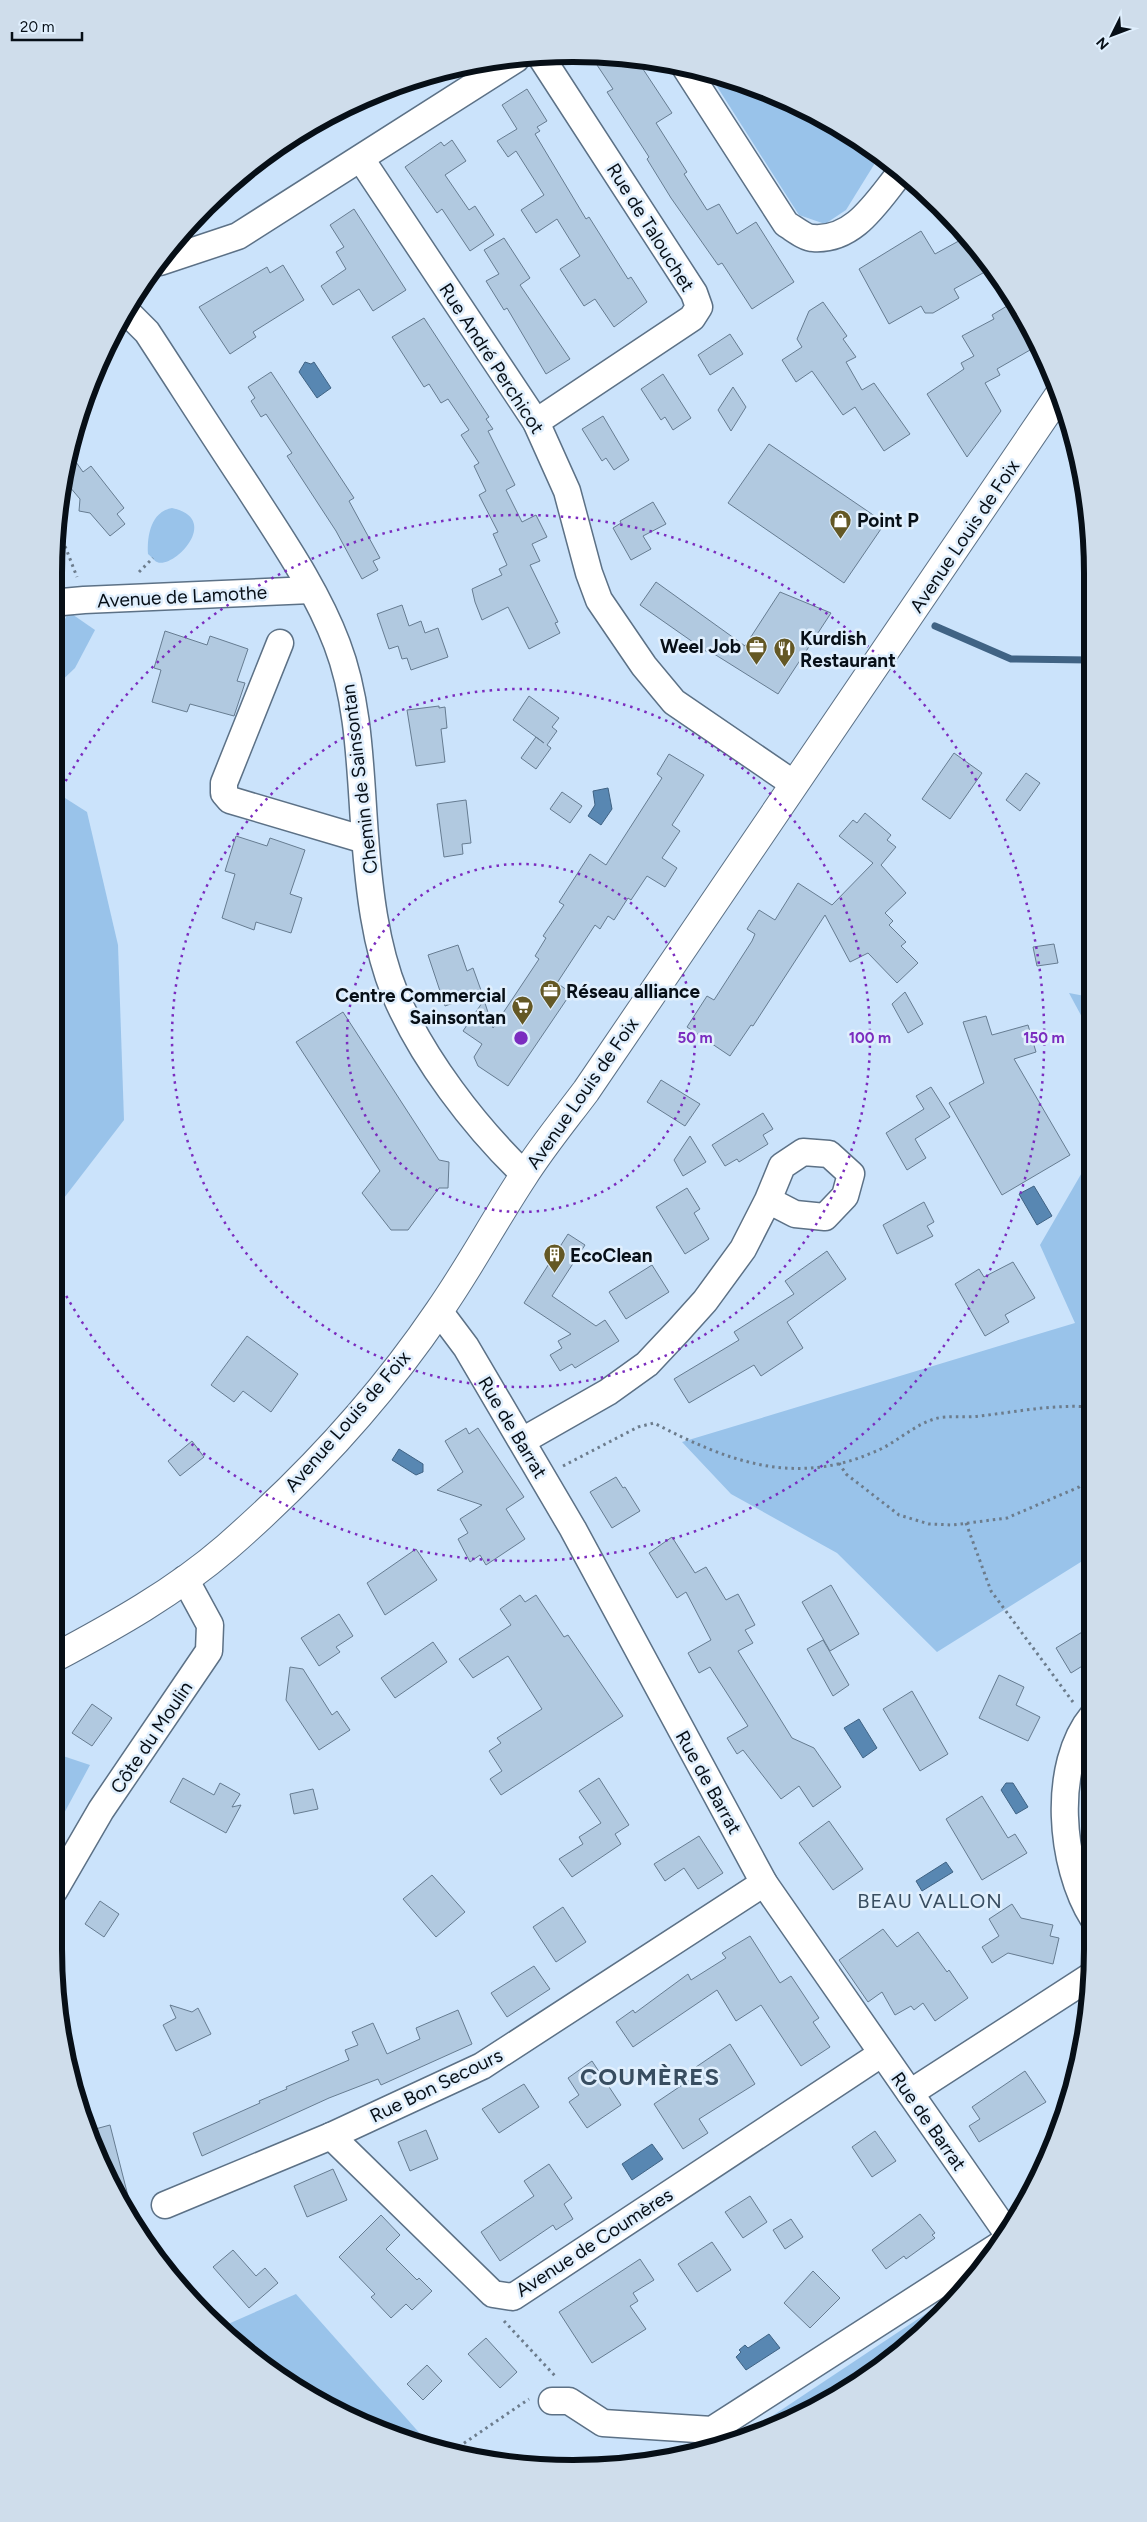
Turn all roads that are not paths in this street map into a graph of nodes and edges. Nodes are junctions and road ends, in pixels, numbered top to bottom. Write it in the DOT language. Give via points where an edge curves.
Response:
graph roads {
  1 [pos="545,64"];
  2 [pos="504,67"];
  3 [pos="692,77"];
  4 [pos="361,159"];
  5 [pos="896,178"];
  6 [pos="171,258"];
  7 [pos="131,318"];
  8 [pos="1054,402"];
  9 [pos="536,422"];
  10 [pos="311,590"];
  11 [pos="62,602"];
  12 [pos="280,643"];
  13 [pos="794,784"];
  14 [pos="365,840"];
  15 [pos="524,1174"];
  16 [pos="768,1200"];
  17 [pos="439,1311"];
  18 [pos="522,1441"];
  19 [pos="185,1579"];
  20 [pos="62,1654"];
  21 [pos="1084,1727"];
  22 [pos="62,1877"];
  23 [pos="764,1884"];
  24 [pos="1084,1899"];
  25 [pos="1083,1981"];
  26 [pos="881,2054"];
  27 [pos="910,2093"];
  28 [pos="331,2136"];
  29 [pos="165,2205"];
  30 [pos="1002,2225"];
  31 [pos="981,2257"];
  32 [pos="561,2401"];
  1 -- 9 [label="street, Rue de Talouchet" via="694,293 699,306 692,318"];
  2 -- 4 [label="street"];
  3 -- 5 [label="street" via="786,224 811,238 842,235 860,222"];
  4 -- 6 [label="street" via="238,236"];
  4 -- 9 [label="street, Rue André Perchicot"];
  7 -- 10 [label="street, Chemin de Sainsontan" via="152,340 284,542"];
  8 -- 13 [label="main road, Avenue Louis de Foix"];
  9 -- 13 [label="street, Rue André Perchicot" via="568,491 599,600 644,666 674,702"];
  10 -- 11 [label="street, Avenue de Lamothe"];
  10 -- 14 [label="street, Chemin de Sainsontan" via="337,643 349,684"];
  12 -- 14 [label="street" via="224,783 224,793 230,800"];
  13 -- 15 [label="main road, Avenue Louis de Foix" via="586,1090"];
  14 -- 15 [label="street, Chemin de Sainsontan" via="382,954 395,994 418,1038 462,1105"];
  15 -- 17 [label="main road, Avenue Louis de Foix"];
  16 -- 18 [label="street" via="743,1249 705,1301 647,1364 608,1392"];
  17 -- 18 [label="street, Rue de Barrat" via="466,1347"];
  17 -- 19 [label="main road, Avenue Louis de Foix" via="369,1402 296,1482 226,1548"];
  18 -- 23 [label="street, Rue de Barrat"];
  19 -- 20 [label="main road, Avenue Louis de Foix" via="110,1629"];
  19 -- 22 [label="street, Côte du Moulin" via="210,1624 209,1650 101,1810"];
  21 -- 24 [label="street" via="1064,1793 1066,1835 1074,1878"];
  23 -- 26 [label="street, Rue de Barrat"];
  23 -- 28 [label="street, Rue Bon Secours" via="482,2066"];
  25 -- 27 [label="street"];
  26 -- 27 [label="street, Rue de Barrat"];
  26 -- 28 [label="street, Avenue de Coumères" via="514,2297 493,2294"];
  27 -- 30 [label="street, Rue de Barrat"];
  28 -- 29 [label="street, Rue Bon Secours"];
  31 -- 32 [label="street" via="712,2430 603,2423"];
}
